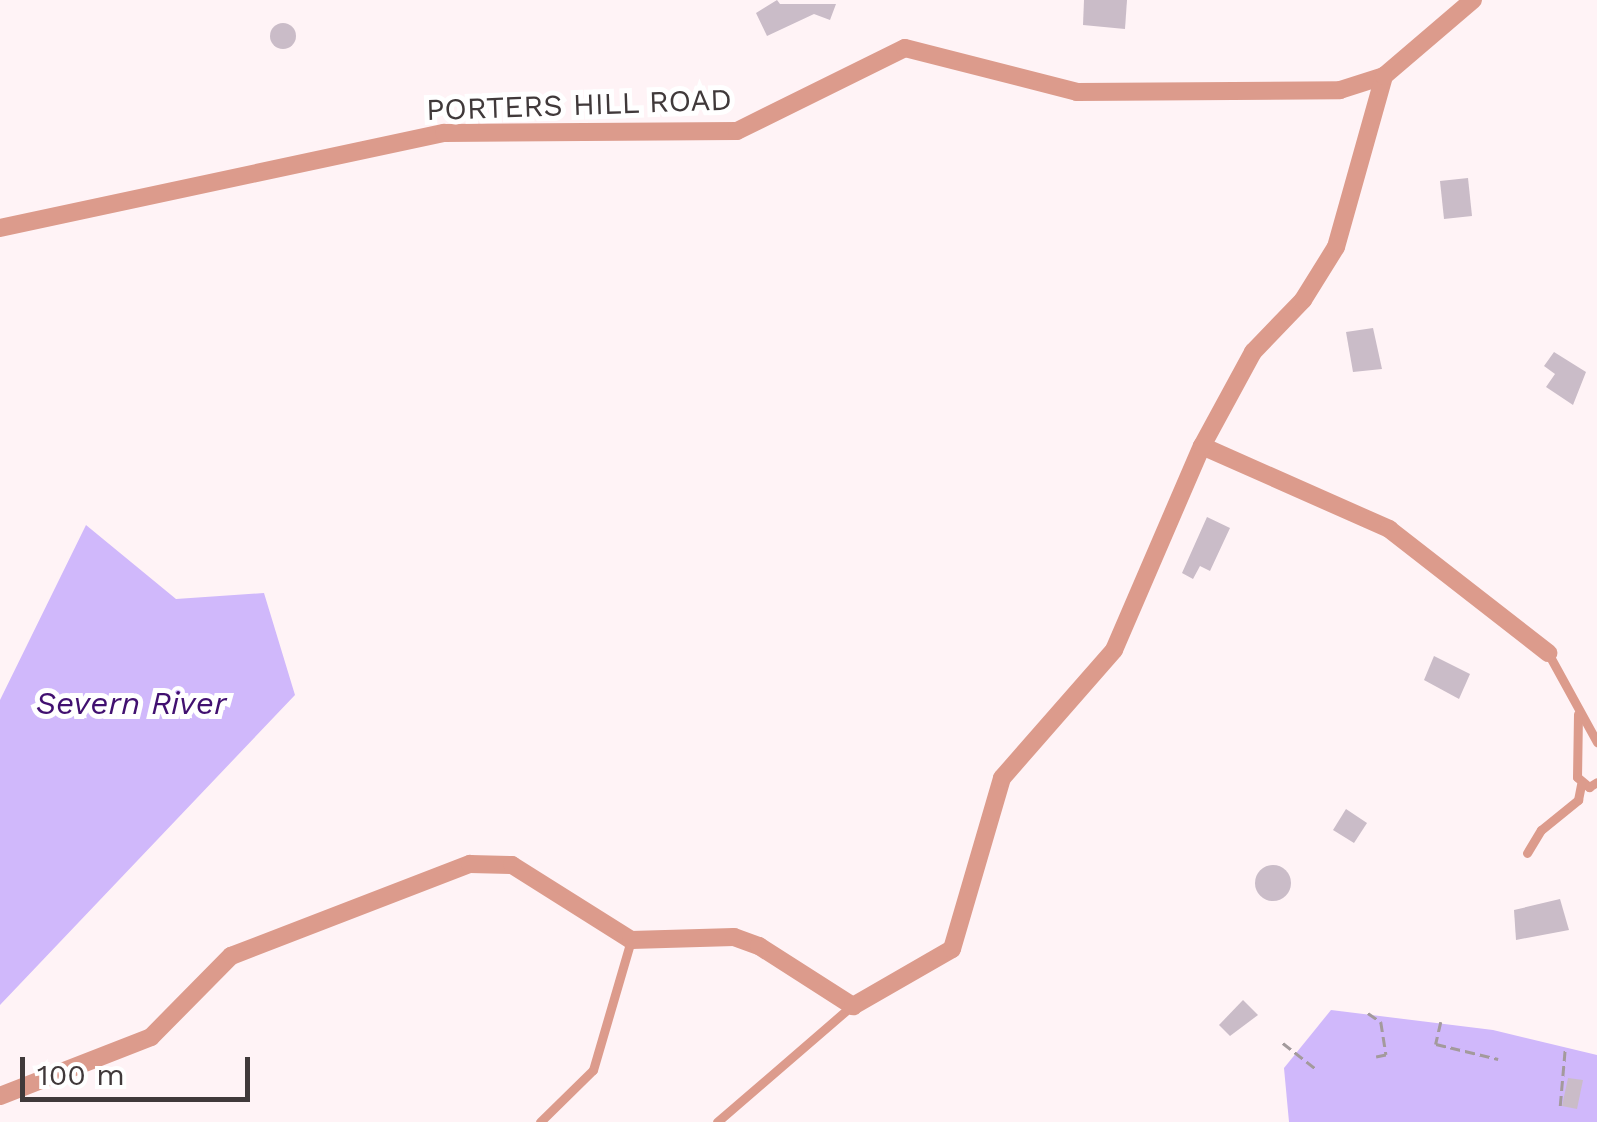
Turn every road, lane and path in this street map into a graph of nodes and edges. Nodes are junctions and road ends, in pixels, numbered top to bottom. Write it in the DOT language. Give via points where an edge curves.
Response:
graph roads {
  1 [pos="1473,0"];
  2 [pos="1384,76"];
  3 [pos="0,228"];
  4 [pos="1202,446"];
  5 [pos="1548,653"];
  6 [pos="1578,714"];
  7 [pos="1597,742"];
  8 [pos="1597,782"];
  9 [pos="1581,784"];
  10 [pos="1528,853"];
  11 [pos="631,940"];
  12 [pos="853,1006"];
  13 [pos="1368,1013"];
  14 [pos="1440,1022"];
  15 [pos="1283,1043"];
  16 [pos="1565,1049"];
  17 [pos="1376,1057"];
  18 [pos="1498,1060"];
  19 [pos="1316,1069"];
  20 [pos="0,1096"];
  21 [pos="1560,1106"];
  22 [pos="540,1122"];
  23 [pos="717,1122"];
  1 -- 2 [label="street"];
  2 -- 3 [label="street, PORTERS HILL ROAD" via="1340,90 1077,92 905,48 737,131 444,132"];
  2 -- 4 [label="street" via="1336,248 1304,300 1253,352"];
  4 -- 5 [label="street" via="1389,529"];
  4 -- 12 [label="street" via="1114,650 1002,778 952,949"];
  5 -- 6 [label="lane"];
  6 -- 7 [label="lane"];
  6 -- 9 [label="lane"];
  8 -- 9 [label="lane"];
  9 -- 10 [label="lane" via="1578,800 1541,830"];
  11 -- 12 [label="street" via="734,937"];
  11 -- 20 [label="street" via="512,865 470,864 231,956 151,1037"];
  11 -- 22 [label="lane" via="593,1070"];
  12 -- 23 [label="lane"];
  13 -- 17 [label="path" via="1382,1022 1386,1056"];
  14 -- 18 [label="path" via="1436,1044"];
  15 -- 19 [label="path"];
  16 -- 21 [label="path"];
}
